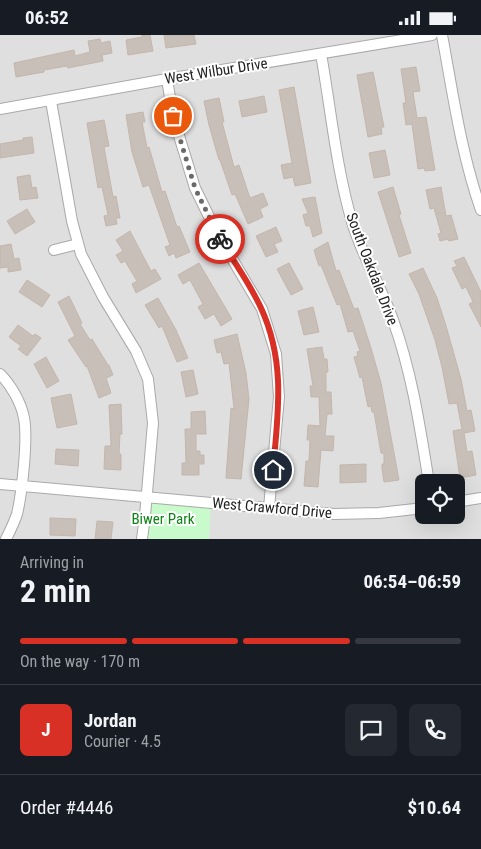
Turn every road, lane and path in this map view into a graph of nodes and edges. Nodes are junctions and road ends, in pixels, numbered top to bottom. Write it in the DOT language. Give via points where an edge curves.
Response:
graph roads {
  1 [pos="432,35"];
  2 [pos="442,35"];
  3 [pos="321,54"];
  4 [pos="167,79"];
  5 [pos="51,101"];
  6 [pos="0,109"];
  7 [pos="481,210"];
  8 [pos="78,244"];
  9 [pos="54,250"];
  10 [pos="0,374"];
  11 [pos="427,474"];
  12 [pos="0,484"];
  13 [pos="21,486"];
  14 [pos="147,497"];
  15 [pos="481,499"];
  16 [pos="465,501"];
  17 [pos="269,508"];
  18 [pos="415,508"];
  19 [pos="6,539"];
  20 [pos="142,539"];
  1 -- 3 [label="street, West Wilbur Drive"];
  2 -- 7 [label="street" via="460,138"];
  3 -- 4 [label="street, West Wilbur Drive"];
  3 -- 11 [label="street, South Oakdale Drive" via="345,196 409,367"];
  4 -- 5 [label="street, West Wilbur Drive"];
  4 -- 17 [label="street" via="175,125 195,188 218,235 262,309 276,354 279,397"];
  5 -- 6 [label="street, West Wilbur Drive"];
  5 -- 8 [label="street"];
  8 -- 9 [label="street"];
  8 -- 14 [label="street" via="148,379 153,423"];
  10 -- 13 [label="street" via="16,395 24,418"];
  12 -- 13 [label="street, West Crawford Drive"];
  13 -- 14 [label="street, West Crawford Drive"];
  13 -- 19 [label="street" via="17,514"];
  14 -- 17 [label="street, West Crawford Drive"];
  14 -- 20 [label="street"];
  15 -- 16 [label="street"];
  17 -- 18 [label="street, West Crawford Drive" via="348,514"];
}
